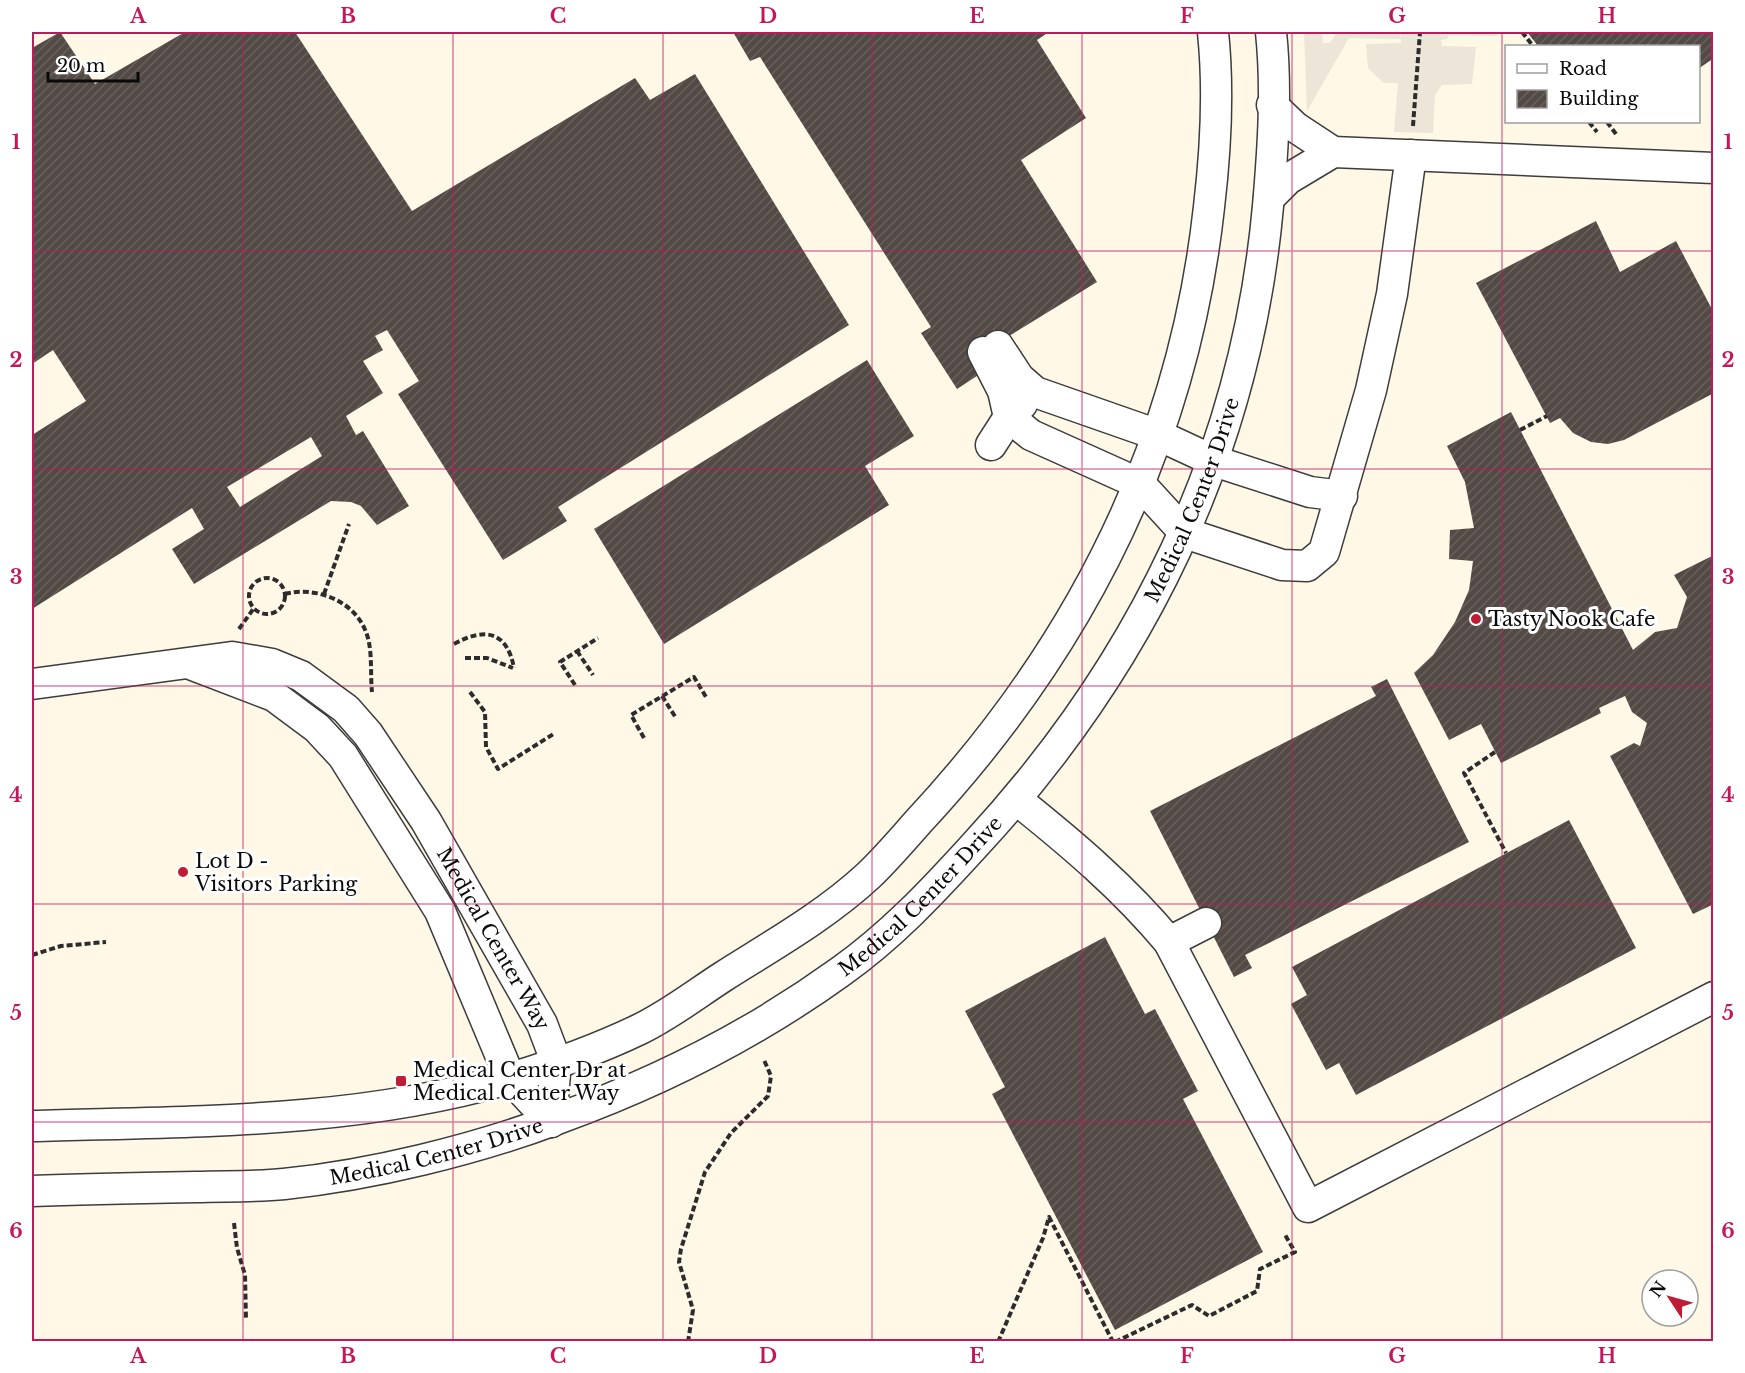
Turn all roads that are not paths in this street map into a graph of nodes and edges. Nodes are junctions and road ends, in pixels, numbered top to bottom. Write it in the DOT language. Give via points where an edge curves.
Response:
graph roads {
  1 [pos="1213,32"];
  2 [pos="1270,32"];
  3 [pos="1272,105"];
  4 [pos="1412,144"];
  5 [pos="1333,152"];
  6 [pos="1713,168"];
  7 [pos="1269,198"];
  8 [pos="1035,392"];
  9 [pos="1009,417"];
  10 [pos="1158,435"];
  11 [pos="992,445"];
  12 [pos="1214,461"];
  13 [pos="1140,484"];
  14 [pos="1341,496"];
  15 [pos="1185,533"];
  16 [pos="188,663"];
  17 [pos="32,684"];
  18 [pos="1017,800"];
  19 [pos="1206,923"];
  20 [pos="1169,942"];
  21 [pos="1713,997"];
  22 [pos="556,1061"];
  23 [pos="510,1078"];
  24 [pos="551,1122"];
  25 [pos="32,1126"];
  26 [pos="32,1191"];
  1 -- 10 [label="street" via="1216,142 1204,256 1178,374"];
  2 -- 3 [label="street, Medical Center Drive"];
  3 -- 5 [label="street"];
  3 -- 7 [label="street, Medical Center Drive"];
  4 -- 5 [label="street"];
  4 -- 6 [label="street"];
  4 -- 14 [label="street" via="1392,294 1371,390"];
  5 -- 7 [label="street" via="1288,179"];
  7 -- 12 [label="street, Medical Center Drive" via="1263,259 1241,371"];
  8 -- 9 [label="street"];
  8 -- 9 [label="street" via="990,348"];
  8 -- 10 [label="street"];
  9 -- 11 [label="street"];
  9 -- 13 [label="street" via="1031,435"];
  10 -- 12 [label="street"];
  10 -- 13 [label="street"];
  12 -- 14 [label="street" via="1310,492"];
  12 -- 15 [label="street, Medical Center Drive"];
  13 -- 15 [label="street"];
  13 -- 22 [label="street" via="1088,592 1049,656 970,766 867,877 806,924 640,1029"];
  14 -- 15 [label="street" via="1324,552 1307,566 1282,565"];
  15 -- 18 [label="street, Medical Center Drive" via="1116,660 1072,729"];
  16 -- 17 [label="street, Medical Center Way"];
  16 -- 22 [label="street, Medical Center Way" via="232,657 272,664 301,676 346,709 368,734 426,821 542,1024"];
  16 -- 23 [label="street, Medical Center Way" via="274,696 317,728 343,756 440,911"];
  18 -- 20 [label="street" via="1111,878"];
  18 -- 24 [label="street, Medical Center Drive" via="915,910 842,971 760,1024 677,1070"];
  19 -- 20 [label="street"];
  20 -- 21 [label="street" via="1308,1207"];
  22 -- 23 [label="street"];
  22 -- 24 [label="street, Medical Center Way"];
  23 -- 24 [label="street, Medical Center Way"];
  23 -- 25 [label="street" via="417,1101 276,1119"];
  24 -- 26 [label="street, Medical Center Drive" via="424,1158 281,1185"];
}
